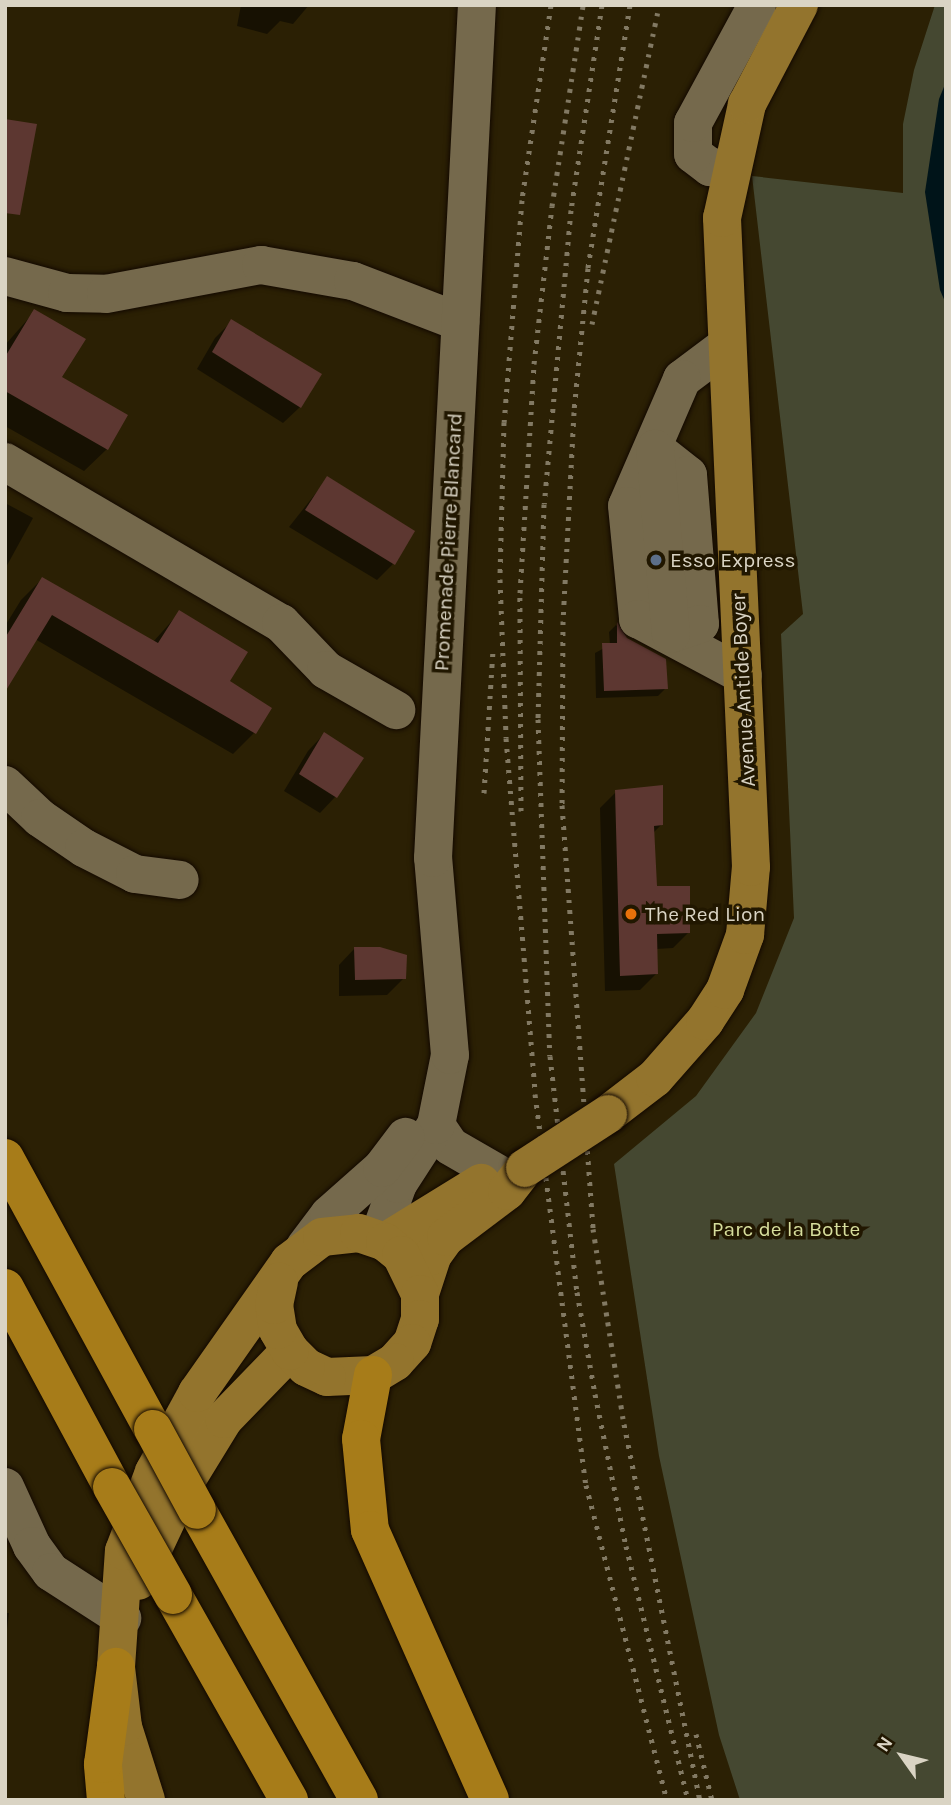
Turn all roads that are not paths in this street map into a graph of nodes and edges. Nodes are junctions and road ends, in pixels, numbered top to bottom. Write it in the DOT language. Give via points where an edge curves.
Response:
graph roads {
  1 [pos="477,5"];
  2 [pos="757,5"];
  3 [pos="799,5"];
  4 [pos="729,169"];
  5 [pos="5,276"];
  6 [pos="460,322"];
  7 [pos="726,346"];
  8 [pos="5,462"];
  9 [pos="743,675"];
  10 [pos="396,710"];
  11 [pos="5,785"];
  12 [pos="180,880"];
  13 [pos="447,1079"];
  14 [pos="436,1125"];
  15 [pos="5,1157"];
  16 [pos="511,1170"];
  17 [pos="382,1240"];
  18 [pos="305,1247"];
  19 [pos="279,1282"];
  20 [pos="5,1288"];
  21 [pos="420,1294"];
  22 [pos="290,1351"];
  23 [pos="373,1375"];
  24 [pos="5,1487"];
  25 [pos="122,1618"];
  26 [pos="116,1667"];
  27 [pos="106,1800"];
  28 [pos="146,1800"];
  29 [pos="289,1800"];
  30 [pos="359,1800"];
  31 [pos="490,1800"];
  1 -- 6 [label="street, Promenade Pierre Blancard"];
  2 -- 4 [label="street" via="693,123 693,154 710,167"];
  3 -- 4 [label="main road, Avenue Antide Boyer" via="747,104"];
  4 -- 7 [label="main road, Avenue Antide Boyer" via="722,218"];
  5 -- 6 [label="street" via="67,293 106,294 261,265 353,281"];
  6 -- 13 [label="street, Promenade Pierre Blancard" via="433,858 450,1055"];
  7 -- 9 [label="main road, Avenue Antide Boyer"];
  7 -- 9 [label="street" via="682,379 655,449 671,635"];
  8 -- 10 [label="street" via="281,623 326,670"];
  9 -- 16 [label="main road, Avenue Antide Boyer, bridge" via="751,867 745,935 725,990 655,1079 608,1114"];
  11 -- 12 [label="street" via="40,818 84,848 135,874"];
  13 -- 14 [label="street, Promenade Pierre Blancard"];
  13 -- 18 [label="street" via="382,1168 329,1215"];
  14 -- 16 [label="street" via="450,1146"];
  14 -- 17 [label="street, Promenade Pierre Blancard" via="398,1184"];
  15 -- 30 [label="highway, bridge"];
  16 -- 17 [label="main road, Avenue Antide Boyer"];
  16 -- 21 [label="main road, Avenue Antide Boyer" via="507,1191 446,1237 432,1256"];
  17 -- 18 [label="main road" via="340,1233"];
  17 -- 21 [label="main road" via="408,1264"];
  18 -- 19 [label="main road"];
  19 -- 22 [label="main road" via="274,1306 278,1330"];
  19 -- 25 [label="main road" via="197,1393 154,1472 124,1551"];
  20 -- 29 [label="highway, bridge"];
  21 -- 23 [label="main road" via="420,1319 412,1343 395,1362"];
  22 -- 23 [label="main road" via="306,1367 327,1377"];
  22 -- 25 [label="main road" via="224,1419 181,1489"];
  23 -- 31 [label="highway" via="361,1439 370,1530"];
  24 -- 25 [label="street" via="32,1545 51,1572"];
  25 -- 26 [label="main road"];
  26 -- 27 [label="highway" via="103,1764"];
  26 -- 28 [label="main road" via="124,1727"];
}
